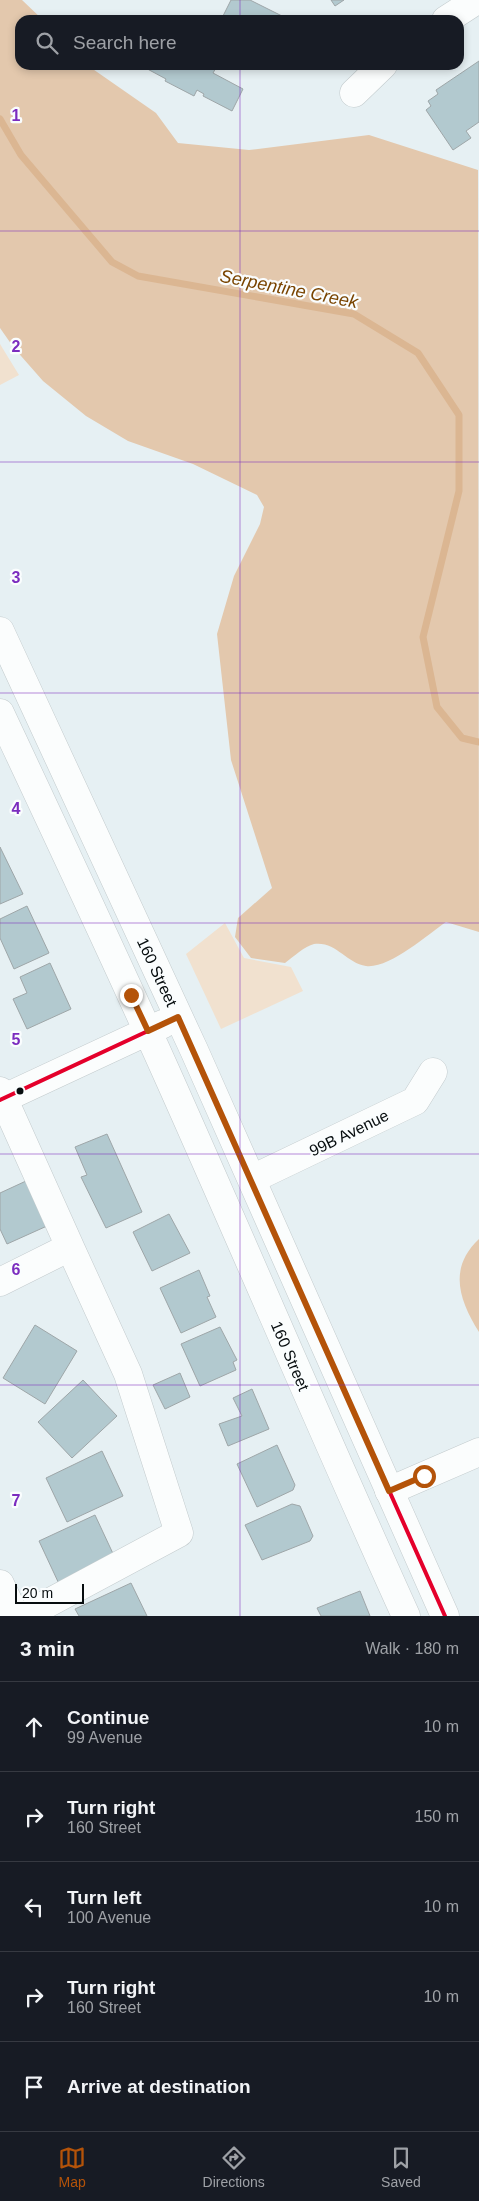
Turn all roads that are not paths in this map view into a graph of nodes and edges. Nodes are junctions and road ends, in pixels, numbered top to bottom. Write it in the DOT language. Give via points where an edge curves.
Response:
graph roads {
  1 [pos="477,0"];
  2 [pos="454,15"];
  3 [pos="378,70"];
  4 [pos="354,94"];
  5 [pos="0,631"];
  6 [pos="0,713"];
  7 [pos="178,1017"];
  8 [pos="148,1031"];
  9 [pos="432,1072"];
  10 [pos="1,1097"];
  11 [pos="252,1179"];
  12 [pos="70,1247"];
  13 [pos="0,1282"];
  14 [pos="479,1452"];
  15 [pos="389,1491"];
  16 [pos="0,1584"];
  17 [pos="15,1616"];
  18 [pos="24,1616"];
  19 [pos="406,1616"];
  20 [pos="445,1616"];
  1 -- 2 [label="main road"];
  3 -- 4 [label="main road"];
  5 -- 7 [label="main road, 160 Street"];
  6 -- 8 [label="main road, 160 Street"];
  7 -- 8 [label="main road"];
  7 -- 11 [label="main road, 160 Street"];
  8 -- 10 [label="main road"];
  8 -- 19 [label="main road, 160 Street"];
  9 -- 11 [label="main road, 99B Avenue" via="415,1101"];
  10 -- 12 [label="main road"];
  11 -- 15 [label="main road, 160 Street"];
  12 -- 13 [label="main road"];
  12 -- 18 [label="main road" via="128,1374 179,1533"];
  14 -- 15 [label="main road"];
  15 -- 20 [label="main road, 160 Street"];
  16 -- 17 [label="main road"];
}
